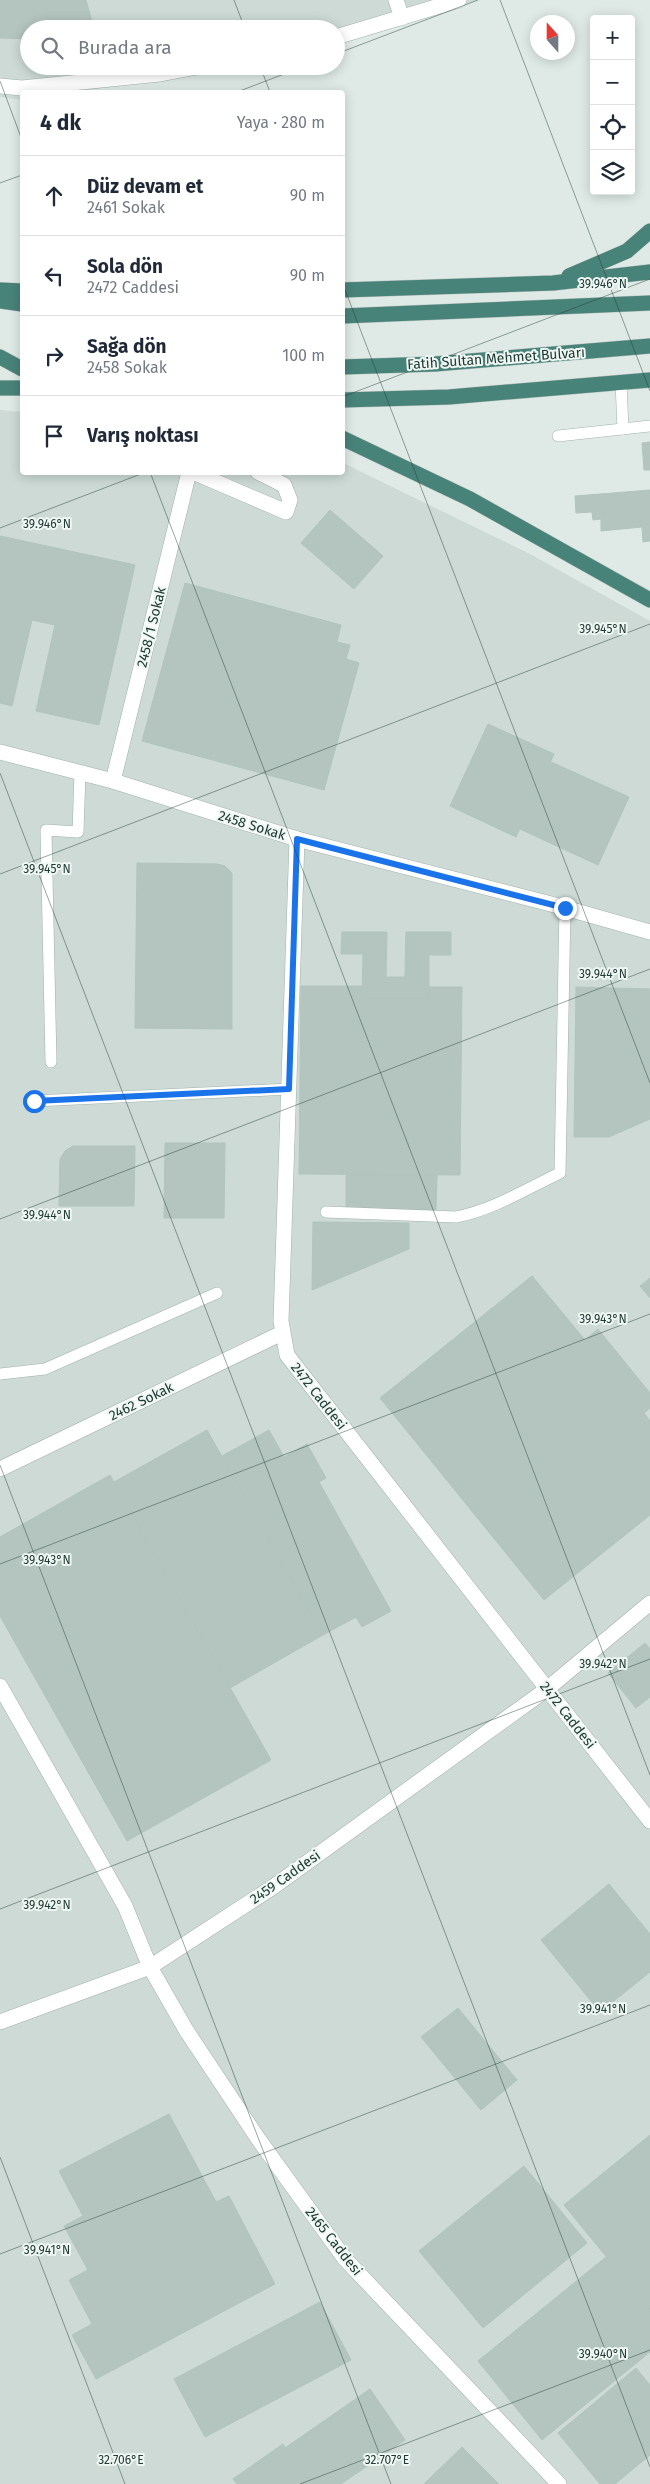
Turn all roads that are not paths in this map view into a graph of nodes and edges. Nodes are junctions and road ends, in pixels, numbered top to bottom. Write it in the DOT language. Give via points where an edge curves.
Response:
graph roads {
  1 [pos="396,0"];
  2 [pos="459,0"];
  3 [pos="402,18"];
  4 [pos="345,34"];
  5 [pos="150,75"];
  6 [pos="0,86"];
  7 [pos="650,231"];
  8 [pos="650,272"];
  9 [pos="553,283"];
  10 [pos="0,290"];
  11 [pos="20,290"];
  12 [pos="345,290"];
  13 [pos="0,301"];
  14 [pos="650,303"];
  15 [pos="20,304"];
  16 [pos="345,316"];
  17 [pos="650,346"];
  18 [pos="0,356"];
  19 [pos="20,359"];
  20 [pos="345,367"];
  21 [pos="20,368"];
  22 [pos="650,380"];
  23 [pos="621,383"];
  24 [pos="0,388"];
  25 [pos="20,388"];
  26 [pos="345,400"];
  27 [pos="650,426"];
  28 [pos="623,429"];
  29 [pos="558,436"];
  30 [pos="345,439"];
  31 [pos="190,475"];
  32 [pos="198,475"];
  33 [pos="264,475"];
  34 [pos="650,600"];
  35 [pos="1,754"];
  36 [pos="80,773"];
  37 [pos="113,781"];
  38 [pos="297,839"];
  39 [pos="565,908"];
  40 [pos="650,932"];
  41 [pos="51,1062"];
  42 [pos="289,1089"];
  43 [pos="34,1101"];
  44 [pos="326,1212"];
  45 [pos="217,1293"];
  46 [pos="282,1333"];
  47 [pos="0,1374"];
  48 [pos="0,1469"];
  49 [pos="650,1603"];
  50 [pos="0,1686"];
  51 [pos="547,1689"];
  52 [pos="650,1820"];
  53 [pos="150,1967"];
  54 [pos="0,2022"];
  55 [pos="559,2484"];
  1 -- 3 [label="street"];
  2 -- 3 [label="street"];
  3 -- 4 [label="street"];
  5 -- 6 [label="street" via="22,88"];
  7 -- 9 [label="highway" via="627,251"];
  8 -- 9 [label="highway"];
  9 -- 12 [label="highway"];
  10 -- 11 [label="highway"];
  13 -- 15 [label="highway"];
  14 -- 16 [label="highway"];
  17 -- 20 [label="highway, Fatih Sultan Mehmet Bulvarı" via="435,364"];
  18 -- 19 [label="highway"];
  18 -- 21 [label="highway"];
  22 -- 23 [label="highway"];
  23 -- 26 [label="highway" via="449,397"];
  23 -- 28 [label="lane"];
  24 -- 25 [label="highway"];
  27 -- 28 [label="lane"];
  28 -- 29 [label="lane"];
  30 -- 34 [label="highway" via="470,499"];
  31 -- 37 [label="street, 2458/1 Sokak"];
  32 -- 33 [label="street, 2458/1 Sokak" via="286,512 290,500 284,485"];
  35 -- 36 [label="street, 2458 Sokak"];
  36 -- 37 [label="street, 2458 Sokak"];
  36 -- 41 [label="lane" via="78,832 46,830"];
  37 -- 38 [label="street, 2458 Sokak"];
  38 -- 39 [label="street, 2458 Sokak"];
  38 -- 42 [label="street, 2472 Caddesi"];
  39 -- 40 [label="street, 2458 Sokak"];
  39 -- 44 [label="lane" via="560,1172 474,1214 456,1217"];
  42 -- 43 [label="lane"];
  42 -- 46 [label="street, 2472 Caddesi"];
  45 -- 47 [label="lane" via="45,1370"];
  46 -- 48 [label="street, 2462 Sokak"];
  46 -- 51 [label="street, 2472 Caddesi" via="287,1355"];
  49 -- 51 [label="street, 2459 Caddesi"];
  50 -- 53 [label="street, 2465 Caddesi" via="125,1906"];
  51 -- 52 [label="street, 2472 Caddesi"];
  51 -- 53 [label="street, 2459 Caddesi" via="273,1887"];
  53 -- 54 [label="street, 2459 Caddesi"];
  53 -- 55 [label="street, 2465 Caddesi" via="186,2030 258,2140 345,2259"];
}
